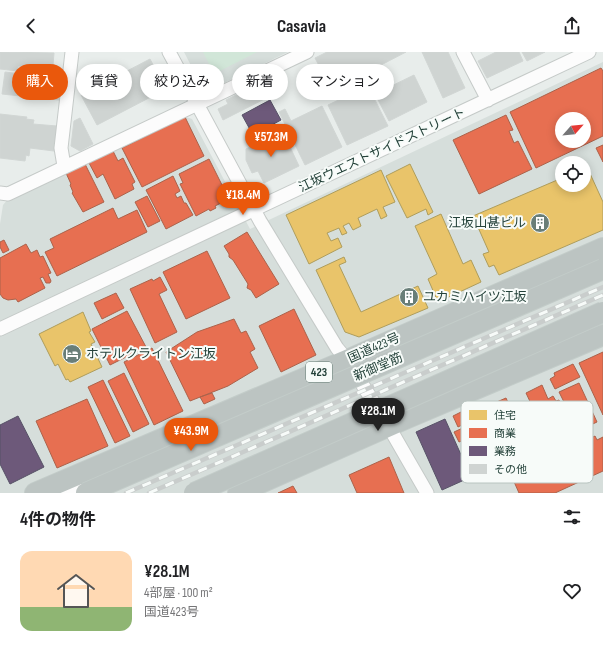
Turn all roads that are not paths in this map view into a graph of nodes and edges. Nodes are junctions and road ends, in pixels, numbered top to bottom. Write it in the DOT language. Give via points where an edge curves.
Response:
graph roads {
  1 [pos="72,52"];
  2 [pos="169,52"];
  3 [pos="307,52"];
  4 [pos="463,52"];
  5 [pos="589,52"];
  6 [pos="488,100"];
  7 [pos="197,104"];
  8 [pos="64,166"];
  9 [pos="0,193"];
  10 [pos="254,210"];
  11 [pos="603,248"];
  12 [pos="603,269"];
  13 [pos="603,312"];
  14 [pos="0,329"];
  15 [pos="603,335"];
  16 [pos="347,360"];
  17 [pos="218,415"];
  18 [pos="389,427"];
  19 [pos="137,465"];
  20 [pos="84,491"];
  21 [pos="35,493"];
  22 [pos="64,493"];
  23 [pos="194,493"];
  24 [pos="238,493"];
  25 [pos="427,493"];
  1 -- 8 [label="street" via="61,148"];
  2 -- 7 [label="street"];
  3 -- 7 [label="street"];
  4 -- 6 [label="street"];
  5 -- 6 [label="street, 江坂ウエストサイドストリート"];
  6 -- 10 [label="street, 江坂ウエストサイドストリート"];
  7 -- 8 [label="street"];
  7 -- 10 [label="street"];
  8 -- 9 [label="street" via="8,194"];
  10 -- 14 [label="street, 江坂ウエストサイドストリート"];
  10 -- 16 [label="street" via="337,348"];
  11 -- 16 [label="highway, 国道423号 / 423"];
  12 -- 20 [label="highway, 新御堂筋 / 423, bridge"];
  13 -- 23 [label="highway, bridge"];
  15 -- 18 [label="highway"];
  16 -- 17 [label="highway, 国道423号 / 423"];
  16 -- 18 [label="street"];
  17 -- 19 [label="street" via="211,425 198,435 141,460"];
  17 -- 21 [label="highway, 国道423号 / 423"];
  18 -- 24 [label="highway"];
  18 -- 25 [label="street"];
  20 -- 22 [label="street" via="75,489"];
}
